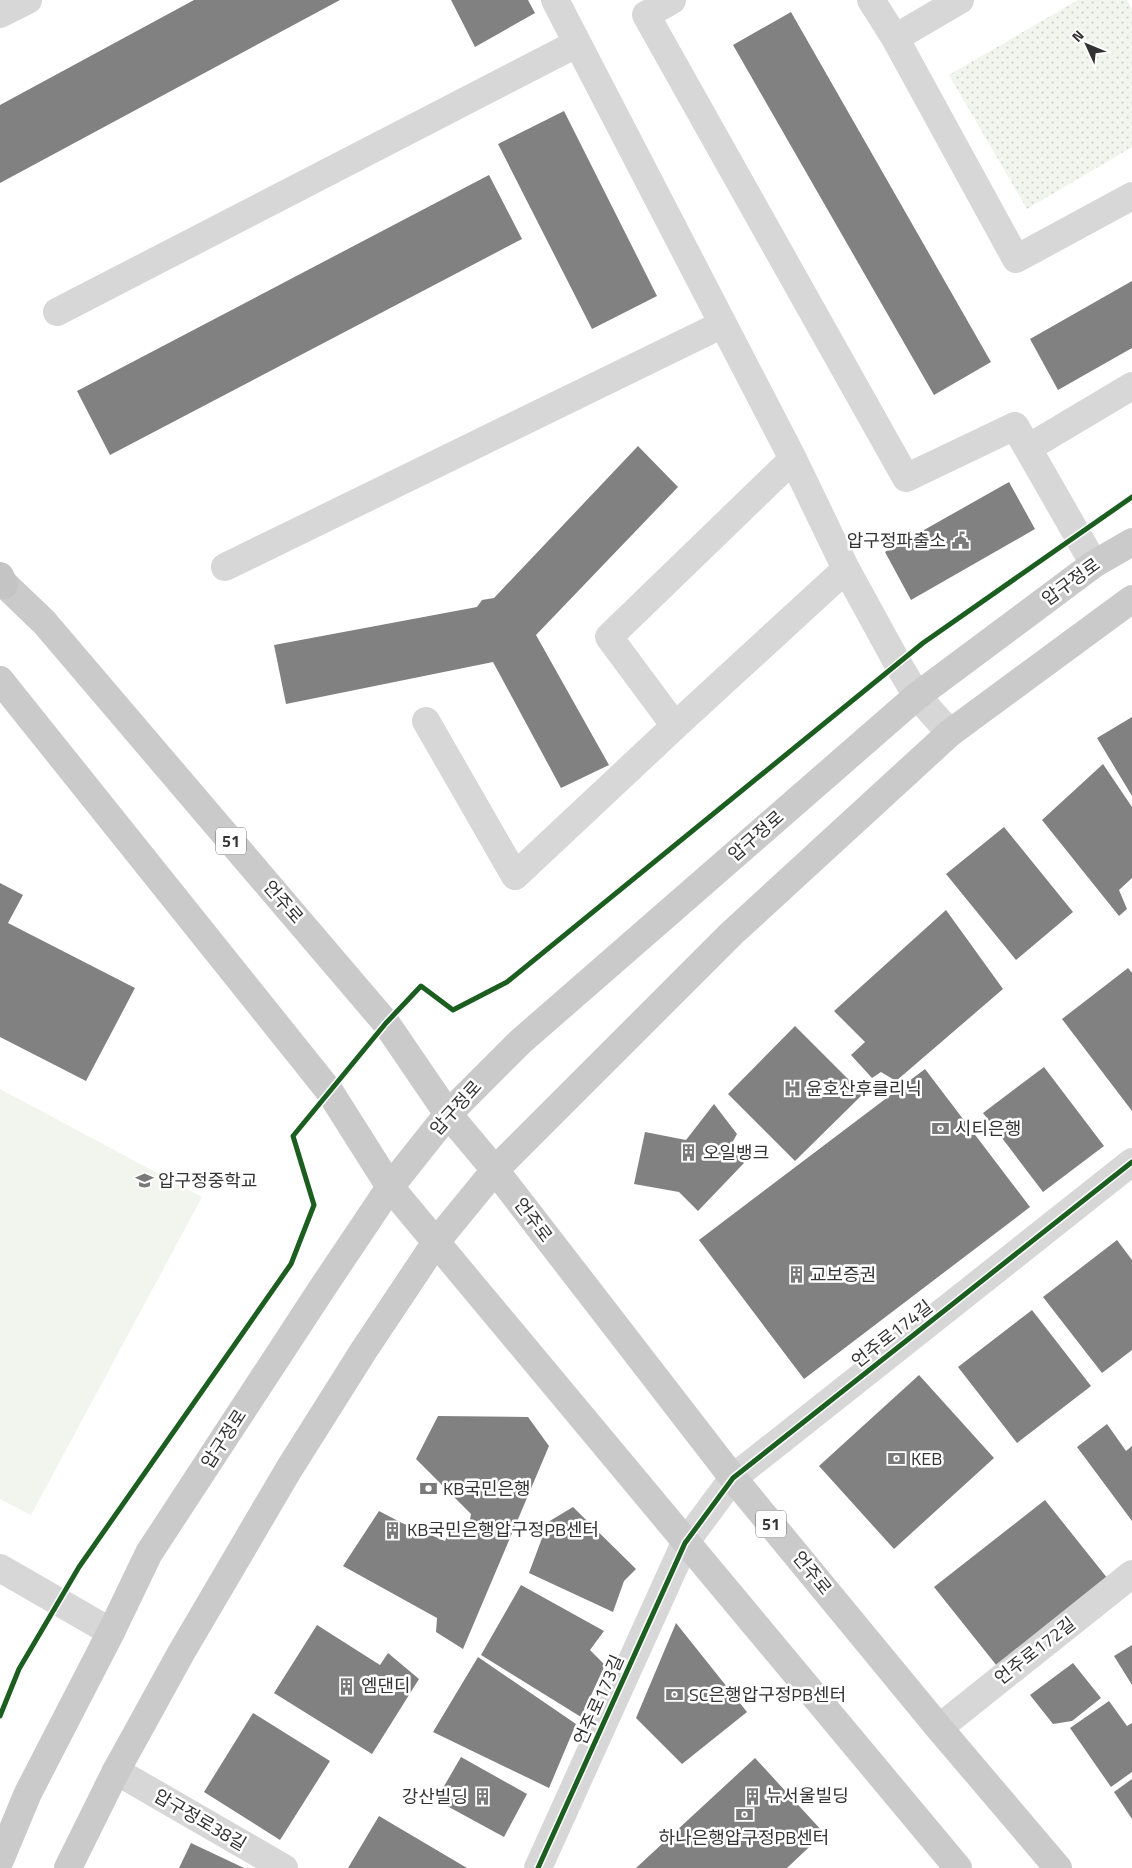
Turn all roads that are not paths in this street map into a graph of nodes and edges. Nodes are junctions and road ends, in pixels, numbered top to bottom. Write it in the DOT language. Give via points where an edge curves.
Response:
graph roads {
  1 [pos="28,0"];
  2 [pos="554,0"];
  3 [pos="672,0"];
  4 [pos="871,0"];
  5 [pos="960,0"];
  6 [pos="0,14"];
  7 [pos="895,38"];
  8 [pos="576,44"];
  9 [pos="1132,196"];
  10 [pos="57,312"];
  11 [pos="724,324"];
  12 [pos="1132,386"];
  13 [pos="1028,448"];
  14 [pos="793,459"];
  15 [pos="1132,542"];
  16 [pos="1094,564"];
  17 [pos="225,567"];
  18 [pos="846,569"];
  19 [pos="1,580"];
  20 [pos="1132,599"];
  21 [pos="0,680"];
  22 [pos="917,696"];
  23 [pos="426,722"];
  24 [pos="675,726"];
  25 [pos="950,733"];
  26 [pos="448,1114"];
  27 [pos="1132,1162"];
  28 [pos="495,1170"];
  29 [pos="390,1187"];
  30 [pos="436,1242"];
  31 [pos="733,1478"];
  32 [pos="685,1543"];
  33 [pos="1132,1574"];
  34 [pos="3,1577"];
  35 [pos="111,1632"];
  36 [pos="939,1728"];
  37 [pos="116,1771"];
  38 [pos="0,1860"];
  39 [pos="68,1868"];
  40 [pos="284,1868"];
  41 [pos="538,1868"];
  42 [pos="958,1868"];
  43 [pos="1058,1868"];
  1 -- 6 [label="street"];
  2 -- 8 [label="street"];
  3 -- 13 [label="street" via="646,15 906,478 1015,426"];
  4 -- 7 [label="street"];
  5 -- 7 [label="street"];
  7 -- 9 [label="street" via="1016,259"];
  8 -- 10 [label="street"];
  8 -- 11 [label="street"];
  11 -- 14 [label="street"];
  11 -- 17 [label="street"];
  12 -- 13 [label="street"];
  13 -- 16 [label="street"];
  14 -- 18 [label="street"];
  14 -- 24 [label="street" via="609,637"];
  15 -- 16 [label="main road, 압구정로"];
  16 -- 22 [label="main road, 압구정로"];
  18 -- 22 [label="street"];
  18 -- 24 [label="street"];
  19 -- 26 [label="main road, 언주로 / 51" via="44,622 361,993 386,1023"];
  20 -- 25 [label="main road"];
  21 -- 29 [label="main road" via="330,1092"];
  22 -- 25 [label="street"];
  22 -- 26 [label="main road, 압구정로" via="520,1042"];
  23 -- 24 [label="street" via="515,876"];
  25 -- 28 [label="main road" via="732,933"];
  26 -- 28 [label="main road, 언주로 / 51"];
  26 -- 29 [label="main road, 압구정로"];
  27 -- 31 [label="street, 언주로174길"];
  28 -- 30 [label="main road"];
  28 -- 31 [label="main road, 언주로 / 51"];
  29 -- 30 [label="main road"];
  29 -- 35 [label="main road, 압구정로" via="322,1286 150,1553"];
  30 -- 32 [label="main road"];
  30 -- 37 [label="main road" via="289,1469 180,1653"];
  31 -- 32 [label="street, 언주로174길"];
  31 -- 36 [label="main road, 언주로 / 51"];
  32 -- 41 [label="street, 언주로173길"];
  32 -- 42 [label="main road"];
  33 -- 36 [label="street, 언주로172길"];
  34 -- 35 [label="street"];
  35 -- 38 [label="main road, 압구정로" via="28,1793"];
  36 -- 43 [label="main road, 언주로 / 51"];
  37 -- 39 [label="main road"];
  37 -- 40 [label="street, 압구정로38길"];
}
